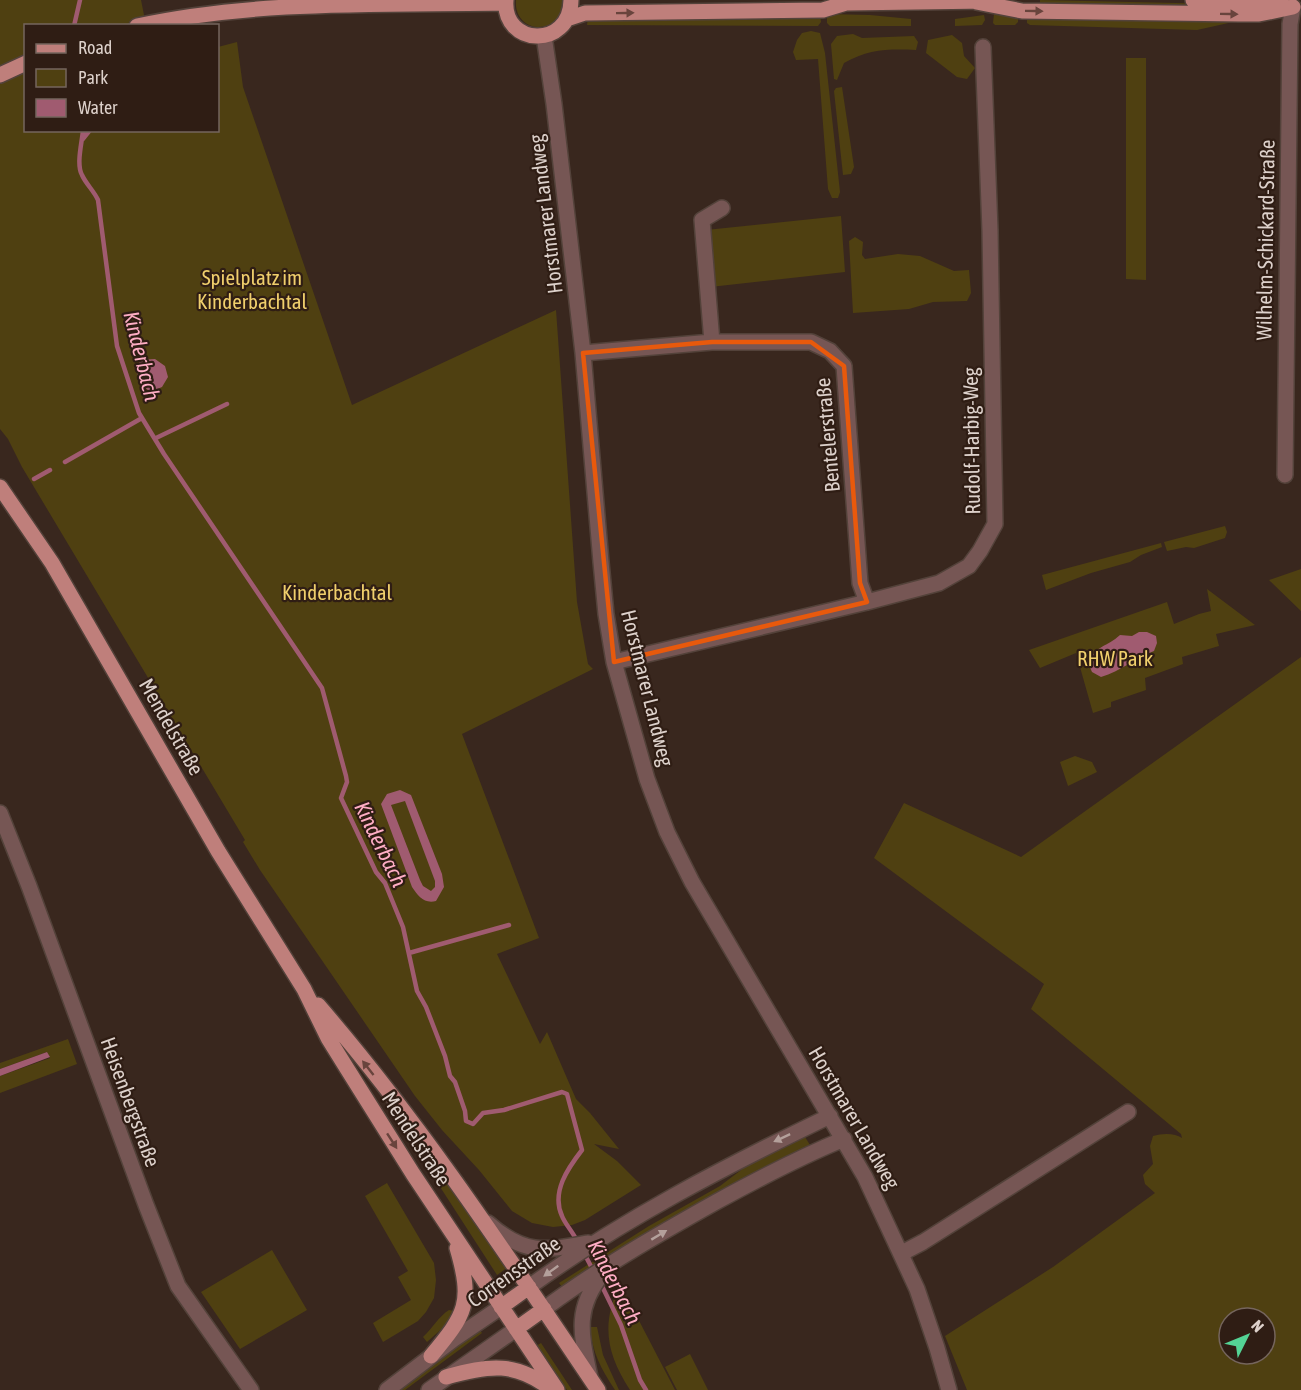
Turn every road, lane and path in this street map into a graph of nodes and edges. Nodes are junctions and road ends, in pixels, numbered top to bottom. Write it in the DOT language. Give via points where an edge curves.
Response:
graph roads {
  1 [pos="571,0"];
  2 [pos="995,0"];
  3 [pos="1193,0"];
  4 [pos="976,1"];
  5 [pos="506,2"];
  6 [pos="840,2"];
  7 [pos="1297,7"];
  8 [pos="567,19"];
  9 [pos="145,24"];
  10 [pos="544,36"];
  11 [pos="983,47"];
  12 [pos="24,64"];
  13 [pos="0,75"];
  14 [pos="722,208"];
  15 [pos="712,342"];
  16 [pos="583,353"];
  17 [pos="1285,475"];
  18 [pos="0,487"];
  19 [pos="867,602"];
  20 [pos="614,662"];
  21 [pos="0,813"];
  22 [pos="304,989"];
  23 [pos="1128,1113"];
  24 [pos="830,1116"];
  25 [pos="844,1139"];
  26 [pos="481,1217"];
  27 [pos="453,1233"];
  28 [pos="572,1251"];
  29 [pos="902,1252"];
  30 [pos="589,1283"];
  31 [pos="529,1287"];
  32 [pos="501,1307"];
  33 [pos="544,1309"];
  34 [pos="516,1329"];
  35 [pos="431,1356"];
  36 [pos="446,1377"];
  37 [pos="594,1385"];
  38 [pos="251,1390"];
  39 [pos="387,1390"];
  40 [pos="429,1390"];
  41 [pos="555,1390"];
  42 [pos="949,1390"];
  1 -- 8 [label="main road"];
  2 -- 4 [label="main road"];
  3 -- 7 [label="main road"];
  4 -- 6 [label="main road"];
  4 -- 7 [label="main road, one-way" via="1022,11 1259,14"];
  5 -- 9 [label="main road" via="268,7"];
  5 -- 10 [label="main road" via="510,21 517,29"];
  8 -- 6 [label="main road, one-way" via="585,13 823,10"];
  7 -- 17 [label="street, Wilhelm-Schickard-Straße" via="1290,24"];
  8 -- 10 [label="main road"];
  10 -- 16 [label="street, Horstmarer Landweg"];
  11 -- 19 [label="street, Rudolf-Harbig-Weg" via="994,524 969,566 939,583"];
  12 -- 13 [label="main road"];
  14 -- 15 [label="street" via="702,220"];
  15 -- 16 [label="street, Bentelerstraße"];
  15 -- 19 [label="street, Bentelerstraße" via="811,342 830,351 844,366 860,583"];
  16 -- 20 [label="street, Horstmarer Landweg" via="606,614"];
  18 -- 22 [label="main road, Mendelstraße" via="52,563 224,860"];
  19 -- 20 [label="street, Rudolf-Harbig-Weg"];
  20 -- 24 [label="street, Horstmarer Landweg" via="647,779 667,832 692,882"];
  21 -- 38 [label="street, Heisenbergstraße" via="178,1286"];
  26 -- 22 [label="main road, Mendelstraße, one-way"];
  22 -- 27 [label="main road, Mendelstraße, one-way" via="340,1058"];
  23 -- 29 [label="street"];
  24 -- 25 [label="street, Horstmarer Landweg"];
  24 -- 28 [label="street, Corrensstraße, one-way" via="725,1167 591,1244"];
  25 -- 29 [label="street, Horstmarer Landweg"];
  30 -- 25 [label="street, one-way" via="664,1231"];
  26 -- 28 [label="street, Mendelstraße" via="517,1244"];
  26 -- 31 [label="main road, Mendelstraße"];
  27 -- 32 [label="main road, Mendelstraße"];
  27 -- 35 [label="main road" via="464,1275 464,1303 455,1327"];
  28 -- 31 [label="street, Corrensstraße, one-way"];
  29 -- 42 [label="street, Horstmarer Landweg"];
  30 -- 33 [label="street"];
  30 -- 37 [label="street" via="581,1330"];
  31 -- 32 [label="main road, Corrensstraße"];
  31 -- 33 [label="main road, Mendelstraße"];
  32 -- 34 [label="main road, Mendelstraße"];
  32 -- 35 [label="street, Corrensstraße"];
  33 -- 34 [label="main road"];
  33 -- 37 [label="main road, Mendelstraße"];
  34 -- 36 [label="street"];
  34 -- 41 [label="main road, Mendelstraße"];
  35 -- 39 [label="street, Corrensstraße"];
  36 -- 40 [label="street"];
  36 -- 41 [label="main road" via="484,1368 510,1368"];
}
